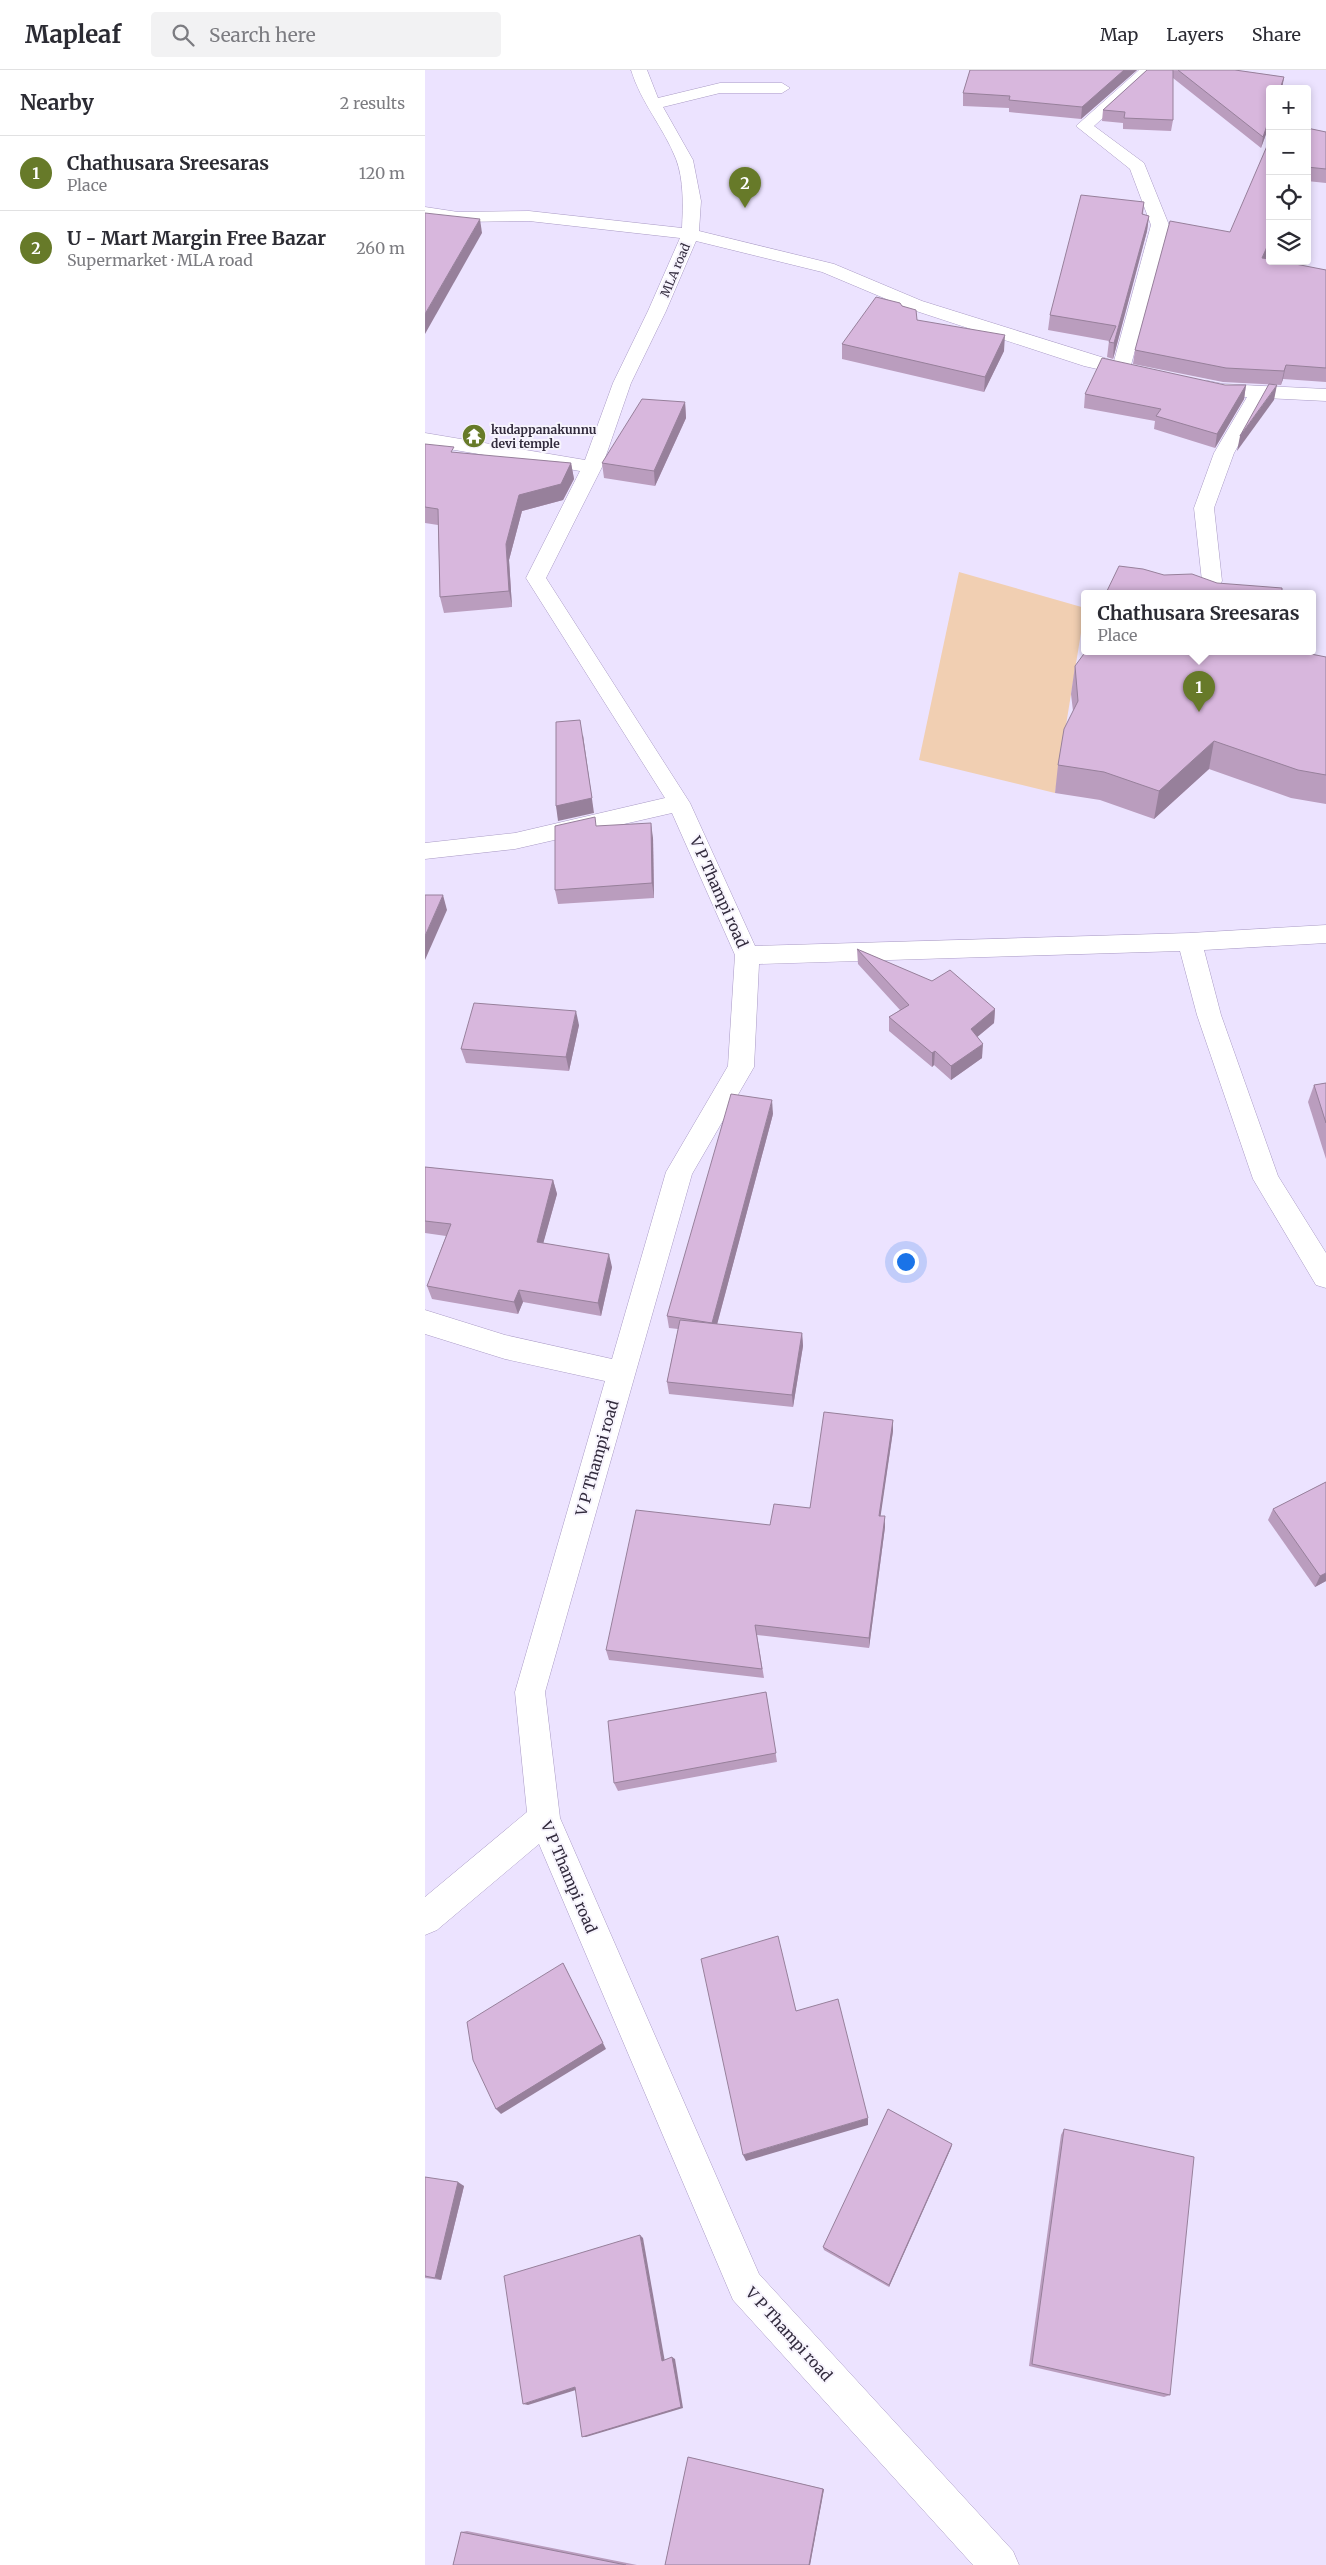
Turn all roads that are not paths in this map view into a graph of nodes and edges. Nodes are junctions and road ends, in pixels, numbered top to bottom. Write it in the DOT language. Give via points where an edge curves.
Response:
graph roads {
  1 [pos="639,70"];
  2 [pos="1148,70"];
  3 [pos="782,88"];
  4 [pos="654,104"];
  5 [pos="425,212"];
  6 [pos="690,234"];
  7 [pos="1121,368"];
  8 [pos="1158,376"];
  9 [pos="1195,384"];
  10 [pos="1259,392"];
  11 [pos="1326,395"];
  12 [pos="425,439"];
  13 [pos="592,467"];
  14 [pos="1212,581"];
  15 [pos="679,803"];
  16 [pos="425,851"];
  17 [pos="1326,934"];
  18 [pos="1190,942"];
  19 [pos="747,955"];
  20 [pos="1326,1277"];
  21 [pos="425,1322"];
  22 [pos="621,1373"];
  23 [pos="544,1818"];
  24 [pos="425,1918"];
  25 [pos="999,2565"];
  1 -- 4 [label="street, MLA road"];
  2 -- 7 [label="street" via="1083,126 1138,167 1161,225"];
  3 -- 4 [label="street" via="720,88"];
  4 -- 6 [label="street, MLA road" via="685,160 692,201"];
  5 -- 6 [label="street" via="458,217 529,216"];
  6 -- 7 [label="street" via="828,268 917,305 1091,362"];
  6 -- 13 [label="street, MLA road" via="622,383"];
  7 -- 8 [label="street"];
  9 -- 10 [label="street"];
  10 -- 11 [label="street"];
  10 -- 14 [label="street" via="1224,453 1205,508"];
  12 -- 13 [label="street"];
  13 -- 15 [label="street, V P Thampi road" via="536,578"];
  15 -- 16 [label="street" via="515,840"];
  15 -- 19 [label="street, V P Thampi road"];
  17 -- 18 [label="street"];
  18 -- 19 [label="street"];
  18 -- 20 [label="street" via="1209,1015 1266,1179"];
  19 -- 22 [label="street, V P Thampi road" via="741,1067 679,1172"];
  21 -- 22 [label="street" via="505,1347"];
  22 -- 23 [label="street, V P Thampi road" via="530,1692"];
  23 -- 24 [label="street"];
  23 -- 25 [label="street, V P Thampi road" via="746,2287"];
}
